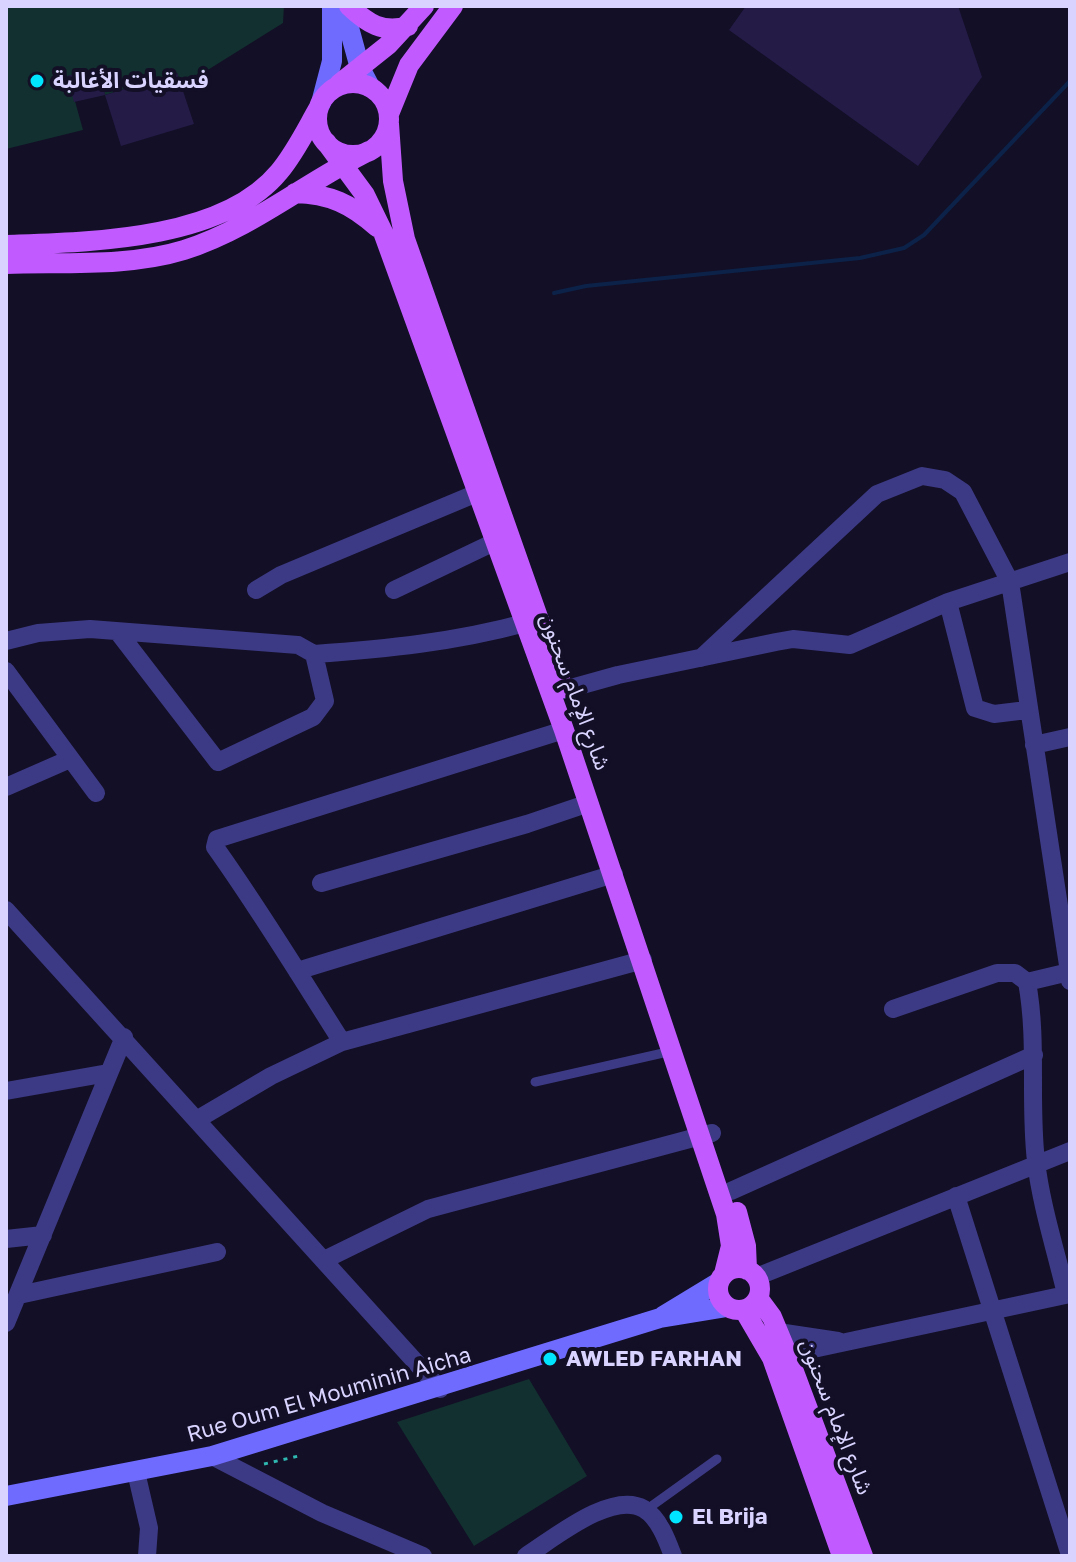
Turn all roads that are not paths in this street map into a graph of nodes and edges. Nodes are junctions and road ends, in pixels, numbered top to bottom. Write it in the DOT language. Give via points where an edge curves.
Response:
graph roads {
  1 [pos="332,6"];
  2 [pos="346,6"];
  3 [pos="424,6"];
  4 [pos="453,6"];
  5 [pos="408,26"];
  6 [pos="360,68"];
  7 [pos="337,87"];
  8 [pos="370,87"];
  9 [pos="320,106"];
  10 [pos="389,119"];
  11 [pos="326,142"];
  12 [pos="369,151"];
  13 [pos="342,164"];
  14 [pos="295,193"];
  15 [pos="383,232"];
  16 [pos="6,245"];
  17 [pos="6,264"];
  18 [pos="485,490"];
  19 [pos="502,538"];
  20 [pos="1070,562"];
  21 [pos="1010,582"];
  22 [pos="256,590"];
  23 [pos="394,590"];
  24 [pos="948,602"];
  25 [pos="525,623"];
  26 [pos="118,632"];
  27 [pos="6,641"];
  28 [pos="314,654"];
  29 [pos="701,658"];
  30 [pos="6,671"];
  31 [pos="564,690"];
  32 [pos="1027,710"];
  33 [pos="564,730"];
  34 [pos="1070,737"];
  35 [pos="1034,745"];
  36 [pos="70,759"];
  37 [pos="6,787"];
  38 [pos="96,793"];
  39 [pos="589,803"];
  40 [pos="614,874"];
  41 [pos="321,883"];
  42 [pos="6,910"];
  43 [pos="643,960"];
  44 [pos="297,971"];
  45 [pos="1069,977"];
  46 [pos="1027,982"];
  47 [pos="893,1009"];
  48 [pos="124,1037"];
  49 [pos="342,1042"];
  50 [pos="672,1051"];
  51 [pos="1034,1055"];
  52 [pos="108,1073"];
  53 [pos="535,1082"];
  54 [pos="6,1091"];
  55 [pos="198,1119"];
  56 [pos="706,1135"];
  57 [pos="1070,1151"];
  58 [pos="1036,1163"];
  59 [pos="731,1191"];
  60 [pos="956,1196"];
  61 [pos="43,1235"];
  62 [pos="6,1239"];
  63 [pos="217,1252"];
  64 [pos="324,1260"];
  65 [pos="751,1274"];
  66 [pos="721,1278"];
  67 [pos="1068,1294"];
  68 [pos="19,1295"];
  69 [pos="743,1305"];
  70 [pos="995,1311"];
  71 [pos="660,1318"];
  72 [pos="6,1323"];
  73 [pos="778,1332"];
  74 [pos="841,1341"];
  75 [pos="780,1356"];
  76 [pos="440,1389"];
  77 [pos="212,1456"];
  78 [pos="717,1459"];
  79 [pos="136,1472"];
  80 [pos="6,1496"];
  81 [pos="646,1510"];
  82 [pos="1070,1555"];
  83 [pos="147,1556"];
  84 [pos="423,1556"];
  85 [pos="526,1556"];
  86 [pos="673,1556"];
  87 [pos="842,1556"];
  88 [pos="863,1556"];
  1 -- 9 [label="street" via="332,61"];
  2 -- 5 [label="main road" via="375,26"];
  2 -- 6 [label="street"];
  3 -- 5 [label="main road"];
  4 -- 10 [label="main road" via="409,65"];
  5 -- 6 [label="main road"];
  6 -- 7 [label="main road"];
  6 -- 8 [label="street"];
  7 -- 8 [label="main road"];
  7 -- 9 [label="main road"];
  8 -- 10 [label="main road" via="386,103"];
  9 -- 11 [label="main road" via="317,121"];
  9 -- 16 [label="main road" via="278,174 255,193 206,217 141,237"];
  10 -- 12 [label="main road" via="378,145"];
  10 -- 18 [label="main road, شارع الإمام سحنون" via="392,172 405,239"];
  11 -- 12 [label="main road" via="346,154"];
  11 -- 13 [label="main road, شارع الإمام سحنون"];
  12 -- 13 [label="main road"];
  13 -- 14 [label="main road"];
  13 -- 15 [label="main road, شارع الإمام سحنون"];
  14 -- 15 [label="main road" via="340,200"];
  14 -- 17 [label="main road" via="236,229 184,250 144,258"];
  15 -- 18 [label="main road, شارع الإمام سحنون"];
  18 -- 19 [label="main road, شارع الإمام سحنون"];
  18 -- 22 [label="street" via="294,569"];
  19 -- 23 [label="street"];
  19 -- 25 [label="main road, شارع الإمام سحنون"];
  19 -- 31 [label="main road, شارع الإمام سحنون"];
  20 -- 21 [label="street"];
  21 -- 24 [label="street"];
  21 -- 29 [label="street" via="963,492 945,480 922,476 877,494"];
  21 -- 32 [label="street"];
  24 -- 29 [label="street" via="850,645 793,639"];
  24 -- 32 [label="street" via="975,708 994,714"];
  25 -- 28 [label="street" via="399,649"];
  25 -- 33 [label="main road, شارع الإمام سحنون"];
  26 -- 27 [label="street" via="63,630"];
  26 -- 28 [label="street" via="298,645"];
  26 -- 28 [label="street" via="218,762 317,713 325,694"];
  29 -- 31 [label="street"];
  30 -- 36 [label="street"];
  31 -- 56 [label="main road, شارع الإمام سحنون" via="665,985"];
  32 -- 35 [label="street"];
  33 -- 39 [label="main road, شارع الإمام سحنون"];
  33 -- 44 [label="street" via="218,837 215,847"];
  34 -- 35 [label="street"];
  35 -- 45 [label="street"];
  36 -- 37 [label="street"];
  36 -- 38 [label="street"];
  39 -- 40 [label="main road, شارع الإمام سحنون"];
  39 -- 41 [label="street"];
  40 -- 43 [label="main road, شارع الإمام سحنون"];
  40 -- 44 [label="street"];
  42 -- 48 [label="street"];
  43 -- 49 [label="street"];
  43 -- 50 [label="main road, شارع الإمام سحنون"];
  44 -- 49 [label="street"];
  45 -- 46 [label="street"];
  46 -- 47 [label="street" via="1007,971"];
  46 -- 51 [label="street"];
  48 -- 52 [label="street"];
  48 -- 55 [label="street"];
  49 -- 55 [label="street"];
  50 -- 53 [label="lane"];
  50 -- 56 [label="main road, شارع الإمام سحنون"];
  51 -- 58 [label="street"];
  51 -- 59 [label="street"];
  52 -- 54 [label="street"];
  52 -- 61 [label="street"];
  55 -- 64 [label="street"];
  56 -- 59 [label="main road, شارع الإمام سحنون"];
  56 -- 64 [label="street" via="428,1209"];
  56 -- 66 [label="main road, شارع الإمام سحنون" via="731,1246"];
  57 -- 58 [label="street"];
  58 -- 60 [label="street"];
  58 -- 67 [label="street"];
  59 -- 65 [label="main road, شارع الإمام سحنون"];
  60 -- 65 [label="street"];
  60 -- 70 [label="street"];
  61 -- 62 [label="street"];
  61 -- 68 [label="street"];
  63 -- 68 [label="street"];
  64 -- 76 [label="street"];
  65 -- 66 [label="main road" via="739,1269"];
  65 -- 69 [label="main road, شارع الإمام سحنون"];
  66 -- 69 [label="main road" via="718,1291"];
  66 -- 71 [label="street, Rue Oum El Mouminin Aicha"];
  67 -- 70 [label="street"];
  68 -- 72 [label="street"];
  69 -- 71 [label="street, Rue Oum El Mouminin Aicha"];
  69 -- 73 [label="main road, شارع الإمام سحنون"];
  69 -- 75 [label="main road, شارع الإمام سحنون"];
  70 -- 74 [label="street"];
  70 -- 82 [label="street"];
  71 -- 76 [label="street, Rue Oum El Mouminin Aicha"];
  73 -- 74 [label="street"];
  73 -- 75 [label="main road, شارع الإمام سحنون"];
  74 -- 75 [label="street"];
  75 -- 87 [label="main road, شارع الإمام سحنون"];
  75 -- 88 [label="main road, شارع الإمام سحنون"];
  76 -- 77 [label="street, Rue Oum El Mouminin Aicha"];
  77 -- 79 [label="street, Rue Oum El Mouminin Aicha"];
  77 -- 84 [label="street" via="322,1513"];
  78 -- 81 [label="lane"];
  79 -- 80 [label="street, Rue Oum El Mouminin Aicha"];
  79 -- 83 [label="street" via="149,1528"];
  81 -- 85 [label="street" via="609,1506"];
  81 -- 86 [label="street"];
}
